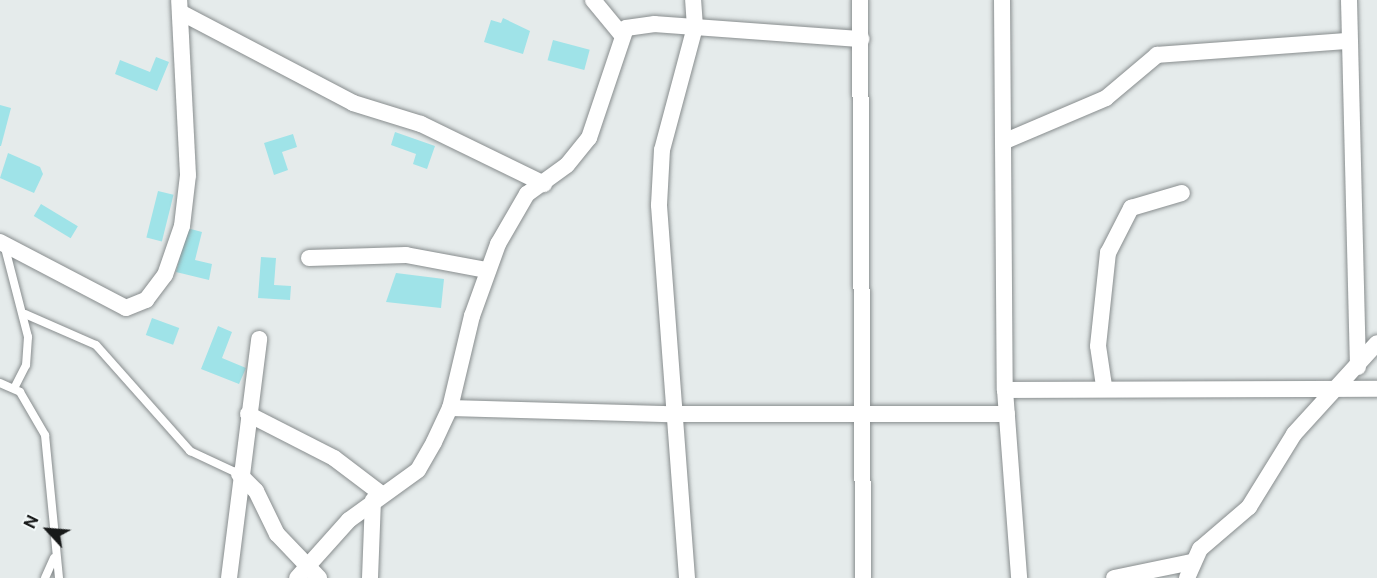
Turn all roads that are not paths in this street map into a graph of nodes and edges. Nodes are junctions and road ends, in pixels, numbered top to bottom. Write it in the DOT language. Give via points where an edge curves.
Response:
graph roads {
  1 [pos="593,0"];
  2 [pos="693,0"];
  3 [pos="860,0"];
  4 [pos="1002,0"];
  5 [pos="1349,0"];
  6 [pos="179,6"];
  7 [pos="695,27"];
  8 [pos="621,34"];
  9 [pos="861,39"];
  10 [pos="1348,41"];
  11 [pos="1003,142"];
  12 [pos="543,184"];
  13 [pos="1182,193"];
  14 [pos="2,243"];
  15 [pos="309,258"];
  16 [pos="486,270"];
  17 [pos="25,314"];
  18 [pos="259,339"];
  19 [pos="1377,343"];
  20 [pos="1358,367"];
  21 [pos="0,383"];
  22 [pos="1104,386"];
  23 [pos="15,387"];
  24 [pos="1377,389"];
  25 [pos="1005,390"];
  26 [pos="1338,390"];
  27 [pos="450,408"];
  28 [pos="860,411"];
  29 [pos="248,414"];
  30 [pos="671,414"];
  31 [pos="1007,414"];
  32 [pos="239,474"];
  33 [pos="378,498"];
  34 [pos="54,558"];
  35 [pos="1190,570"];
  36 [pos="308,574"];
  37 [pos="45,578"];
  38 [pos="59,578"];
  39 [pos="229,578"];
  40 [pos="370,578"];
  41 [pos="687,578"];
  42 [pos="863,578"];
  43 [pos="1019,578"];
  44 [pos="1114,578"];
  1 -- 8 [label="street"];
  2 -- 7 [label="street"];
  3 -- 9 [label="street"];
  4 -- 11 [label="street"];
  5 -- 10 [label="street"];
  6 -- 12 [label="street" via="353,103 421,124"];
  6 -- 14 [label="street" via="188,98 185,206 165,275 146,300 126,308"];
  7 -- 8 [label="street" via="636,24"];
  7 -- 9 [label="street"];
  7 -- 30 [label="street" via="662,150 658,205"];
  8 -- 12 [label="street" via="589,138"];
  9 -- 28 [label="street"];
  10 -- 11 [label="street" via="1157,55 1106,98"];
  10 -- 20 [label="street"];
  11 -- 25 [label="street"];
  12 -- 16 [label="street" via="517,207"];
  13 -- 22 [label="street" via="1131,208 1108,253 1099,313"];
  14 -- 17 [label="lane"];
  15 -- 16 [label="street" via="406,255"];
  16 -- 27 [label="street"];
  17 -- 23 [label="lane" via="29,352"];
  17 -- 32 [label="lane" via="96,345 190,451"];
  18 -- 29 [label="street"];
  19 -- 20 [label="street"];
  20 -- 26 [label="street"];
  21 -- 23 [label="lane"];
  22 -- 25 [label="street"];
  22 -- 26 [label="street"];
  23 -- 34 [label="lane" via="45,435"];
  24 -- 26 [label="street"];
  25 -- 31 [label="street"];
  26 -- 35 [label="street" via="1294,434 1249,507"];
  27 -- 30 [label="street"];
  27 -- 33 [label="street" via="418,470"];
  28 -- 30 [label="street"];
  28 -- 31 [label="street"];
  28 -- 42 [label="street"];
  29 -- 32 [label="street"];
  29 -- 33 [label="street" via="334,458"];
  30 -- 41 [label="street"];
  31 -- 43 [label="street"];
  32 -- 36 [label="street" via="256,491 277,534"];
  32 -- 39 [label="street"];
  33 -- 36 [label="street"];
  33 -- 40 [label="street"];
  34 -- 37 [label="lane"];
  34 -- 38 [label="lane"];
  35 -- 44 [label="street"];
}
